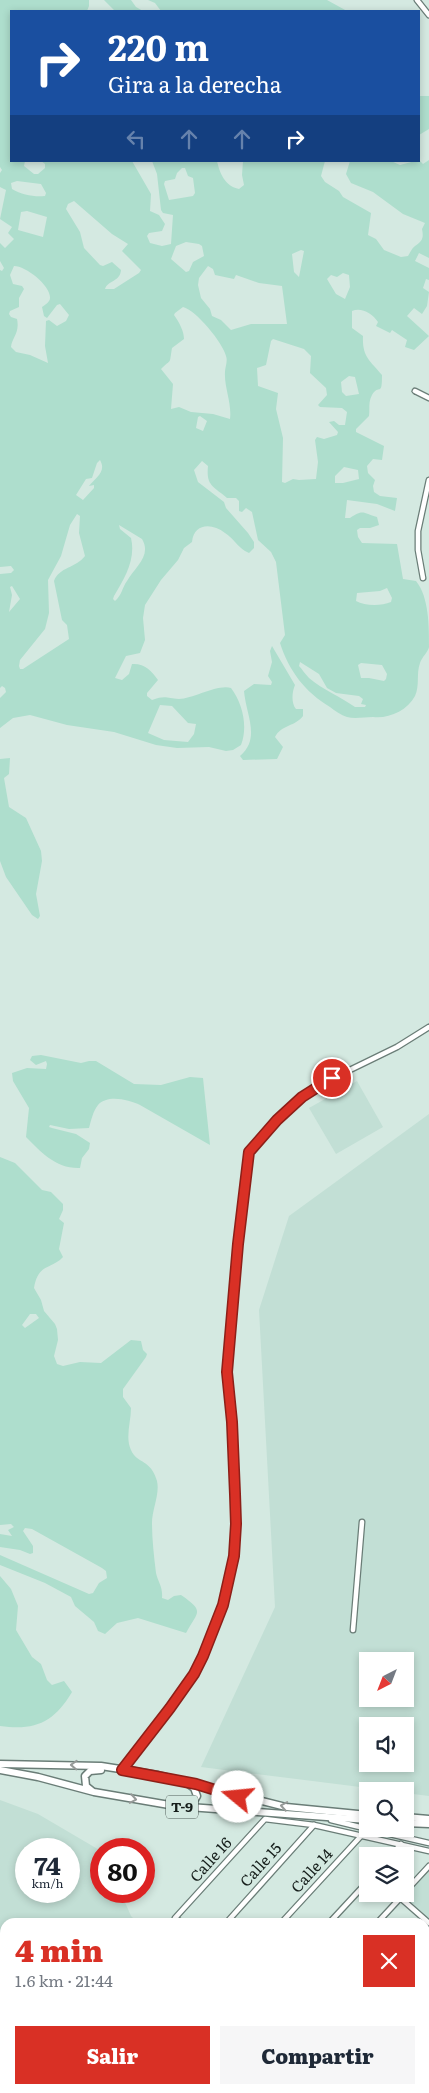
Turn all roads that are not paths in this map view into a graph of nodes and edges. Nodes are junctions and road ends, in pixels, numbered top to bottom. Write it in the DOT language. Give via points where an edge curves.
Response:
graph roads {
  1 [pos="417,0"];
  2 [pos="429,15"];
  3 [pos="415,391"];
  4 [pos="429,398"];
  5 [pos="429,480"];
  6 [pos="423,578"];
  7 [pos="429,1027"];
  8 [pos="362,1522"];
  9 [pos="353,1630"];
  10 [pos="0,1764"];
  11 [pos="0,1770"];
  12 [pos="122,1770"];
  13 [pos="130,1771"];
  14 [pos="181,1780"];
  15 [pos="94,1792"];
  16 [pos="184,1807"];
  17 [pos="359,1814"];
  18 [pos="320,1817"];
  19 [pos="414,1818"];
  20 [pos="359,1819"];
  21 [pos="429,1819"];
  22 [pos="414,1823"];
  23 [pos="429,1824"];
  24 [pos="314,1825"];
  25 [pos="359,1827"];
  26 [pos="359,1836"];
  27 [pos="360,1837"];
  28 [pos="366,1837"];
  29 [pos="403,1837"];
  30 [pos="429,1843"];
  31 [pos="401,1844"];
  32 [pos="398,1847"];
  33 [pos="429,1851"];
  34 [pos="429,1866"];
  35 [pos="414,1881"];
  36 [pos="359,1891"];
  37 [pos="394,1902"];
  38 [pos="408,1902"];
  39 [pos="175,1918"];
  40 [pos="231,1918"];
  41 [pos="286,1918"];
  42 [pos="334,1918"];
  43 [pos="381,1918"];
  44 [pos="423,1918"];
  1 -- 2 [label="street"];
  3 -- 4 [label="street"];
  5 -- 6 [label="street" via="418,531"];
  7 -- 12 [label="street" via="317,1086 277,1120 249,1152 227,1372 235,1494 234,1556 223,1605 194,1674"];
  8 -- 9 [label="street"];
  12 -- 10 [label="highway, T-9, one-way" via="101,1766"];
  11 -- 15 [label="highway, T-9"];
  12 -- 13 [label="highway, T-9"];
  13 -- 14 [label="highway, T-9"];
  13 -- 15 [label="highway, T-9" via="90,1772 84,1783"];
  14 -- 16 [label="highway, T-9" via="194,1788 197,1796 193,1803"];
  17 -- 14 [label="highway, T-9, one-way" via="286,1807"];
  15 -- 16 [label="highway, T-9, one-way"];
  16 -- 18 [label="highway, T-9"];
  18 -- 20 [label="highway, T-9"];
  18 -- 25 [label="street"];
  19 -- 21 [label="highway"];
  22 -- 23 [label="highway"];
  24 -- 26 [label="street"];
  24 -- 39 [label="street, Calle 16" via="265,1819"];
  24 -- 40 [label="street, Calle 15"];
  27 -- 41 [label="street, Calle 14"];
  28 -- 31 [label="street"];
  29 -- 30 [label="street"];
  31 -- 32 [label="street"];
  31 -- 33 [label="street"];
  34 -- 35 [label="street"];
  36 -- 42 [label="street"];
  37 -- 43 [label="street"];
  38 -- 44 [label="street"];
}
